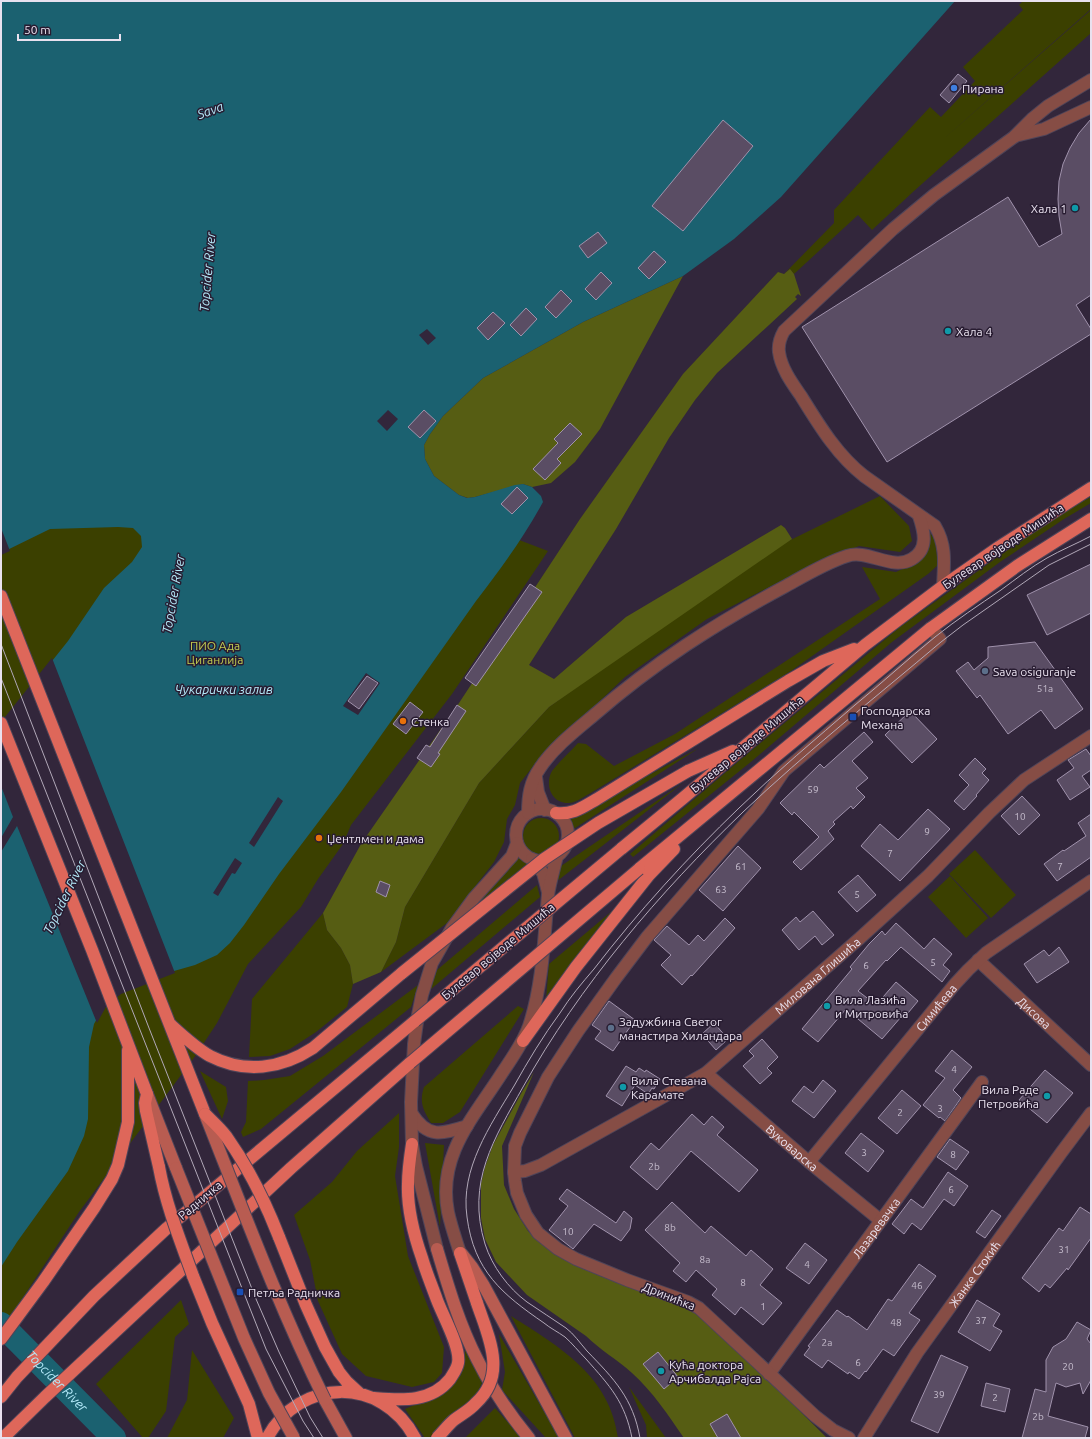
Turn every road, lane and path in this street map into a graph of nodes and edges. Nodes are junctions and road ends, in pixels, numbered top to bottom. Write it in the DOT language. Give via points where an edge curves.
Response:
graph roads {
  1 [pos="1091,80"];
  2 [pos="1091,107"];
  3 [pos="1014,136"];
  4 [pos="1091,488"];
  5 [pos="919,516"];
  6 [pos="1091,519"];
  7 [pos="943,586"];
  8 [pos="1,596"];
  9 [pos="931,628"];
  10 [pos="865,645"];
  11 [pos="1,723"];
  12 [pos="1091,736"];
  13 [pos="745,746"];
  14 [pos="536,776"];
  15 [pos="715,806"];
  16 [pos="550,812"];
  17 [pos="528,813"];
  18 [pos="517,843"];
  19 [pos="557,856"];
  20 [pos="532,859"];
  21 [pos="1091,881"];
  22 [pos="548,893"];
  23 [pos="978,960"];
  24 [pos="415,1021"];
  25 [pos="169,1022"];
  26 [pos="523,1041"];
  27 [pos="129,1045"];
  28 [pos="1091,1065"];
  29 [pos="411,1066"];
  30 [pos="706,1073"];
  31 [pos="982,1082"];
  32 [pos="147,1094"];
  33 [pos="411,1108"];
  34 [pos="205,1114"];
  35 [pos="1091,1114"];
  36 [pos="467,1126"];
  37 [pos="412,1144"];
  38 [pos="809,1162"];
  39 [pos="514,1172"];
  40 [pos="880,1220"];
  41 [pos="438,1249"];
  42 [pos="460,1253"];
  43 [pos="1,1339"];
  44 [pos="769,1374"];
  45 [pos="360,1394"];
  46 [pos="1,1397"];
  47 [pos="374,1398"];
  48 [pos="835,1434"];
  49 [pos="3,1438"];
  50 [pos="258,1438"];
  51 [pos="267,1438"];
  52 [pos="294,1438"];
  53 [pos="346,1438"];
  54 [pos="415,1438"];
  55 [pos="438,1438"];
  56 [pos="529,1438"];
  57 [pos="566,1438"];
  58 [pos="850,1438"];
  59 [pos="864,1438"];
  1 -- 3 [label="street" via="1048,106"];
  2 -- 3 [label="street" via="1044,129"];
  3 -- 5 [label="street" via="893,229 784,331 779,343 779,354 790,379 837,451 864,476"];
  4 -- 7 [label="main road, Булевар војводе Мишића"];
  5 -- 7 [label="street" via="935,526 940,534 945,556"];
  5 -- 14 [label="street" via="924,540 918,554 912,559 897,562 849,555 801,577 710,629 643,674 606,704 554,752"];
  6 -- 9 [label="main road, Булевар војводе Мишића" via="1017,566"];
  7 -- 10 [label="main road, Булевар војводе Мишића"];
  8 -- 25 [label="main road"];
  9 -- 15 [label="main road, Булевар војводе Мишића"];
  9 -- 39 [label="street" via="940,639 784,771 758,809 647,937 548,1076 515,1146"];
  10 -- 13 [label="main road, Булевар војводе Мишића"];
  10 -- 16 [label="main road" via="823,661 800,674 575,812"];
  11 -- 27 [label="main road"];
  12 -- 30 [label="street, Милована Глишића" via="1024,780 928,876"];
  13 -- 24 [label="main road, Булевар војводе Мишића, bridge"];
  13 -- 25 [label="main road, bridge" via="688,771 598,823 544,859 299,1057 268,1067 253,1067 224,1061 200,1049"];
  14 -- 16 [label="street" via="538,792"];
  14 -- 17 [label="street" via="530,790"];
  15 -- 26 [label="main road" via="661,862 628,901"];
  15 -- 29 [label="main road, Булевар војводе Мишића, bridge"];
  16 -- 17 [label="street" via="539,810"];
  16 -- 19 [label="street" via="565,824 567,831 566,845"];
  17 -- 18 [label="street" via="516,830"];
  18 -- 20 [label="street" via="526,856"];
  18 -- 29 [label="street, Булевар војводе Мишића" via="512,856 462,913 432,963 422,995"];
  19 -- 20 [label="street" via="545,861"];
  19 -- 22 [label="street"];
  20 -- 22 [label="street" via="543,873"];
  21 -- 23 [label="street, Симићева"];
  22 -- 26 [label="street" via="541,970 535,1003"];
  23 -- 28 [label="street, Дисова"];
  23 -- 38 [label="street, Симићева"];
  24 -- 46 [label="main road, Радничка, bridge" via="128,1263 70,1320"];
  25 -- 34 [label="main road"];
  26 -- 36 [label="street"];
  27 -- 32 [label="main road"];
  27 -- 43 [label="main road" via="128,1122 112,1179 44,1282"];
  29 -- 33 [label="street, Булевар војводе Мишића"];
  29 -- 49 [label="main road, bridge" via="336,1127"];
  30 -- 38 [label="street, Вуковарска"];
  30 -- 39 [label="street, Милована Глишића" via="541,1165"];
  31 -- 40 [label="street, Лазаревачка"];
  32 -- 50 [label="main road, bridge" via="146,1111 170,1214 212,1323 249,1404"];
  32 -- 52 [label="main road, bridge" via="244,1338 269,1393"];
  33 -- 36 [label="street" via="423,1128 435,1133"];
  33 -- 37 [label="street, Булевар војводе Мишића"];
  34 -- 45 [label="main road, bridge" via="226,1135 260,1191 325,1347 343,1377"];
  34 -- 53 [label="main road, bridge" via="291,1329"];
  35 -- 59 [label="street, Жанке Стокић" via="917,1353"];
  36 -- 42 [label="street" via="454,1150 447,1196 450,1222"];
  37 -- 41 [label="street, Булевар војводе Мишића"];
  37 -- 47 [label="main road" via="408,1185 411,1216 421,1257 458,1359 452,1376 442,1387 424,1397 405,1400"];
  38 -- 40 [label="street, Вуковарска"];
  39 -- 44 [label="street, Дринићка" via="517,1193 526,1215 538,1233 551,1244 576,1259 699,1308"];
  40 -- 44 [label="street, Лазаревачка"];
  41 -- 56 [label="main road" via="448,1286 477,1359 501,1400"];
  42 -- 55 [label="main road, bridge" via="493,1352 494,1365 491,1380 478,1402 447,1426"];
  42 -- 57 [label="main road" via="484,1286"];
  44 -- 48 [label="street, Дринићка"];
  45 -- 47 [label="main road"];
  45 -- 51 [label="main road, bridge" via="332,1392 304,1400 282,1417"];
  47 -- 54 [label="main road" via="392,1408"];
  48 -- 58 [label="street, Дринићка"];
}
